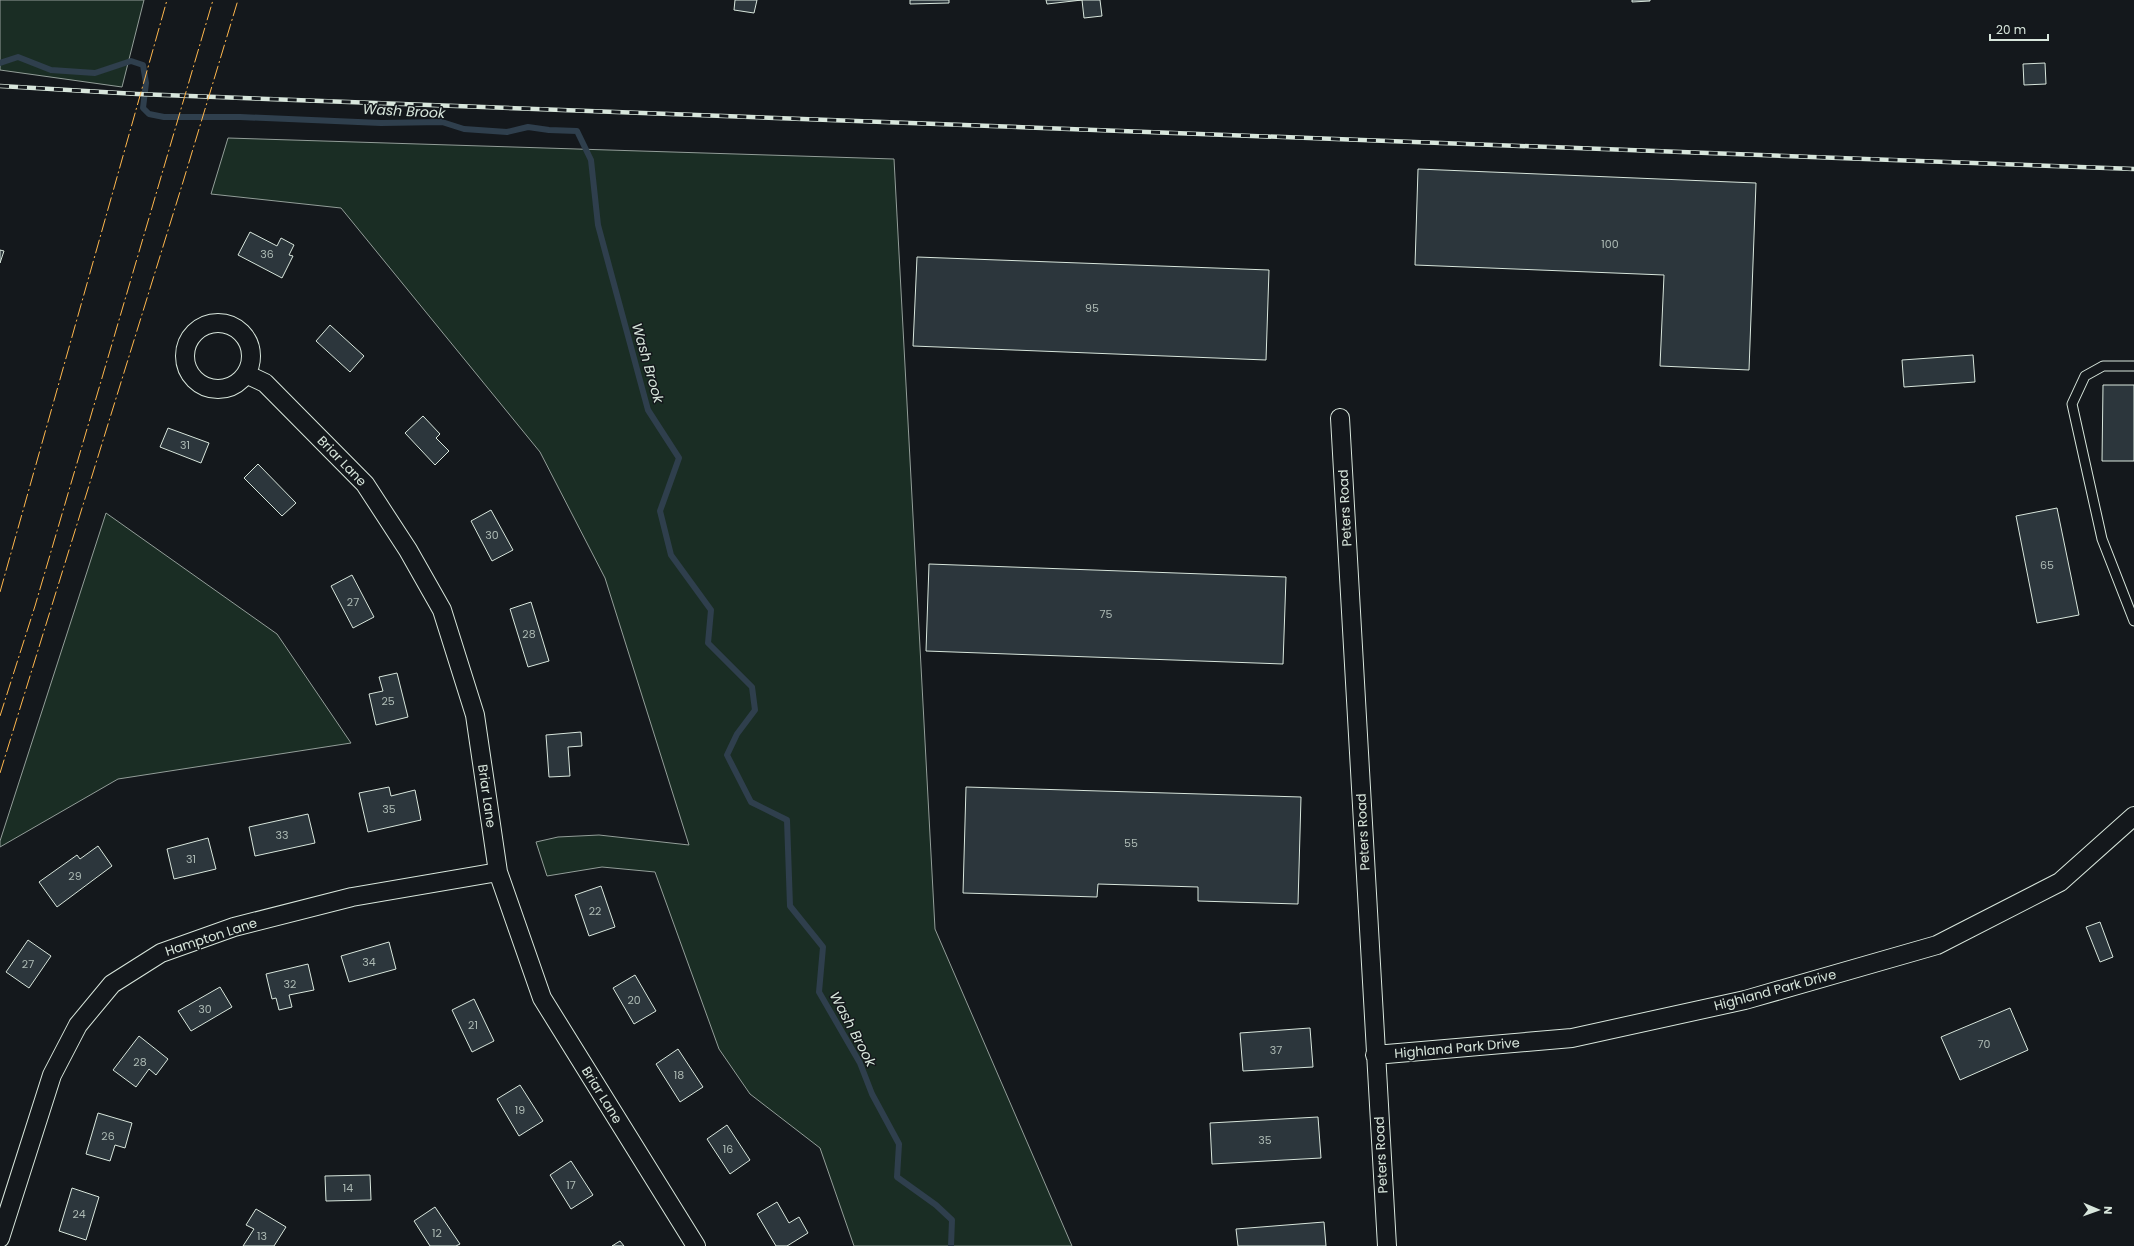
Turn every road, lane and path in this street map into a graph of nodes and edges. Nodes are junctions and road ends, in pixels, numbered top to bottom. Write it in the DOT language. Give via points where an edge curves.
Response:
graph roads {
  1 [pos="2134,366"];
  2 [pos="246,374"];
  3 [pos="1340,418"];
  4 [pos="2134,621"];
  5 [pos="2134,816"];
  6 [pos="498,872"];
  7 [pos="1375,1054"];
  8 [pos="0,1238"];
  9 [pos="696,1246"];
  10 [pos="1387,1246"];
  1 -- 4 [label="lane" via="2103,366 2085,376 2072,404 2102,539"];
  2 -- 6 [label="street, Briar Lane" via="264,383 365,484 408,550 442,610 475,715"];
  3 -- 7 [label="street, Peters Road"];
  5 -- 7 [label="street, Highland Park Drive" via="2060,882 1937,945 1745,1000 1572,1038"];
  6 -- 8 [label="street, Hampton Lane" via="352,897 234,927 161,953 112,984 78,1025 52,1075"];
  6 -- 9 [label="street, Briar Lane" via="542,998"];
  7 -- 10 [label="street, Peters Road"];
}
